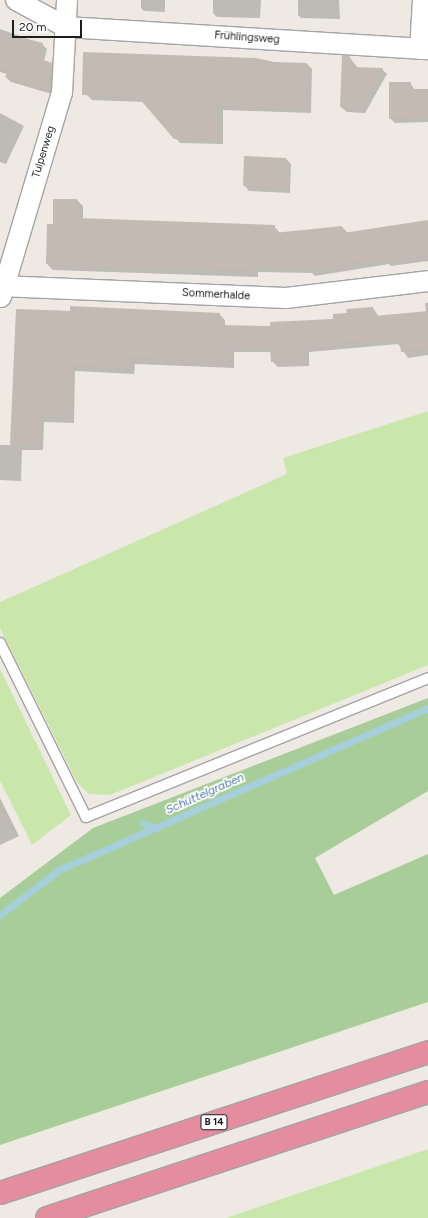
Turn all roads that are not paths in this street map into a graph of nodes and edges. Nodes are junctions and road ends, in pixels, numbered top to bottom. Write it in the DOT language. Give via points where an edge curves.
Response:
graph roads {
  1 [pos="16,0"];
  2 [pos="67,0"];
  3 [pos="423,0"];
  4 [pos="66,27"];
  5 [pos="424,49"];
  6 [pos="428,280"];
  7 [pos="1,291"];
  8 [pos="0,643"];
  9 [pos="428,678"];
  10 [pos="428,1052"];
  11 [pos="428,1092"];
  12 [pos="0,1193"];
  13 [pos="47,1218"];
  1 -- 4 [label="street"];
  2 -- 4 [label="street, Tulpenweg"];
  3 -- 5 [label="street"];
  4 -- 5 [label="street, Frühlingsweg"];
  4 -- 7 [label="street, Tulpenweg" via="62,93"];
  6 -- 7 [label="street, Sommerhalde" via="286,298"];
  8 -- 9 [label="lane" via="86,817"];
  10 -- 12 [label="highway, B 14"];
  11 -- 13 [label="highway"];
}
